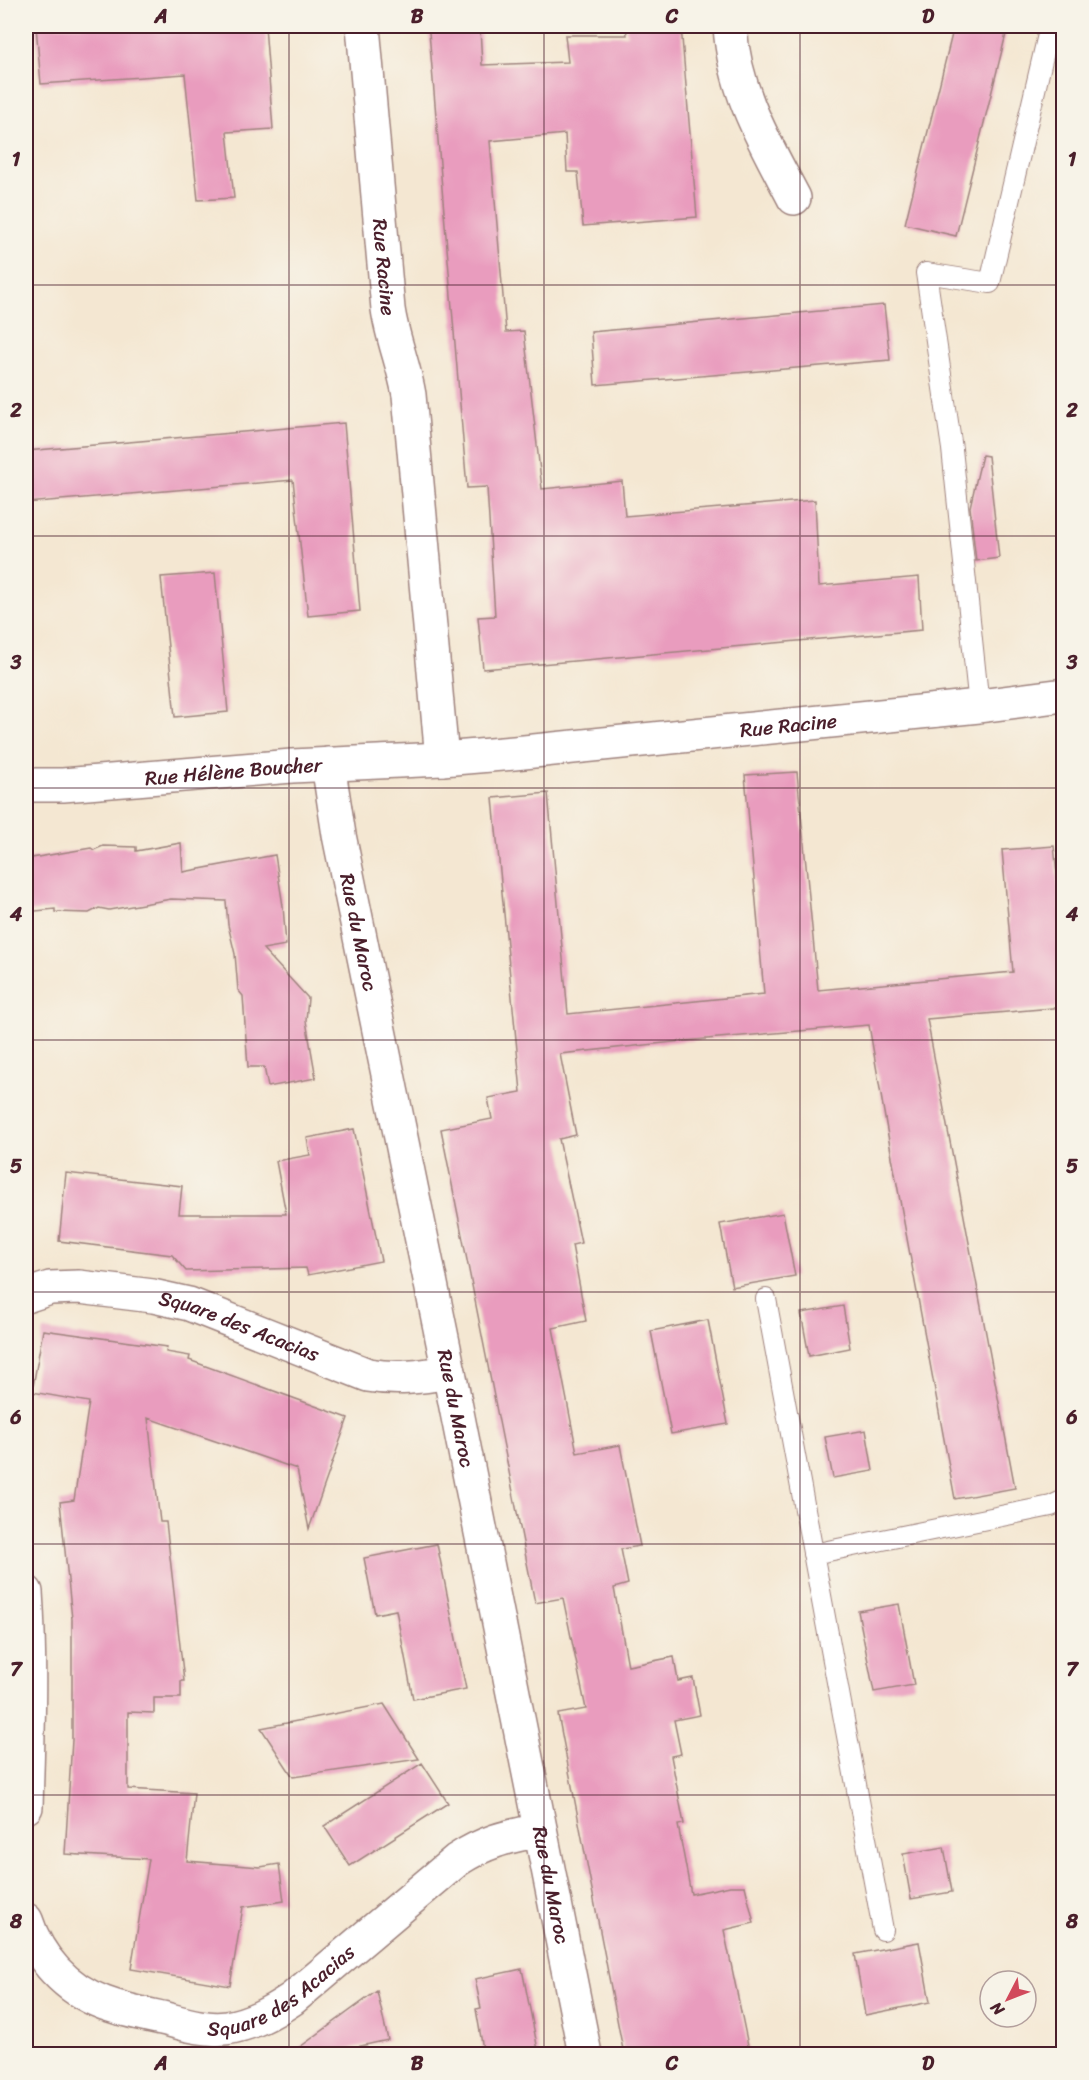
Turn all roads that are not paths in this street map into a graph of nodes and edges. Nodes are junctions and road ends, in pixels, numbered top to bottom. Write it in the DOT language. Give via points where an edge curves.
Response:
graph roads {
  1 [pos="363,26"];
  2 [pos="730,26"];
  3 [pos="1050,26"];
  4 [pos="794,198"];
  5 [pos="1064,695"];
  6 [pos="979,706"];
  7 [pos="514,753"];
  8 [pos="442,759"];
  9 [pos="328,764"];
  10 [pos="26,785"];
  11 [pos="26,1296"];
  12 [pos="766,1299"];
  13 [pos="449,1372"];
  14 [pos="1064,1500"];
  15 [pos="813,1554"];
  16 [pos="26,1592"];
  17 [pos="26,1807"];
  18 [pos="540,1830"];
  19 [pos="26,1920"];
  20 [pos="883,1930"];
  21 [pos="585,2055"];
  1 -- 8 [label="street, Rue Racine" via="388,309 407,381"];
  2 -- 4 [label="street" via="735,70 743,97"];
  3 -- 6 [label="lane" via="990,283 926,273 952,449"];
  5 -- 6 [label="street, Rue Racine"];
  6 -- 7 [label="street, Rue Racine"];
  7 -- 8 [label="street, Rue Hélène Boucher"];
  8 -- 9 [label="street, Rue Hélène Boucher"];
  9 -- 10 [label="street, Rue Hélène Boucher"];
  9 -- 13 [label="street, Rue du Maroc" via="339,835"];
  11 -- 13 [label="street, Square des Acacias" via="50,1288 79,1287 153,1296 189,1304 368,1375 410,1379"];
  12 -- 15 [label="lane"];
  13 -- 18 [label="street, Rue du Maroc"];
  14 -- 15 [label="lane" via="1051,1506"];
  15 -- 20 [label="lane"];
  16 -- 17 [label="street"];
  18 -- 19 [label="street, Square des Acacias" via="504,1837 472,1850 292,1999 270,2014 222,2029 183,2024 105,2004 86,1995 46,1961 32,1940"];
  18 -- 21 [label="street, Rue du Maroc"];
}
